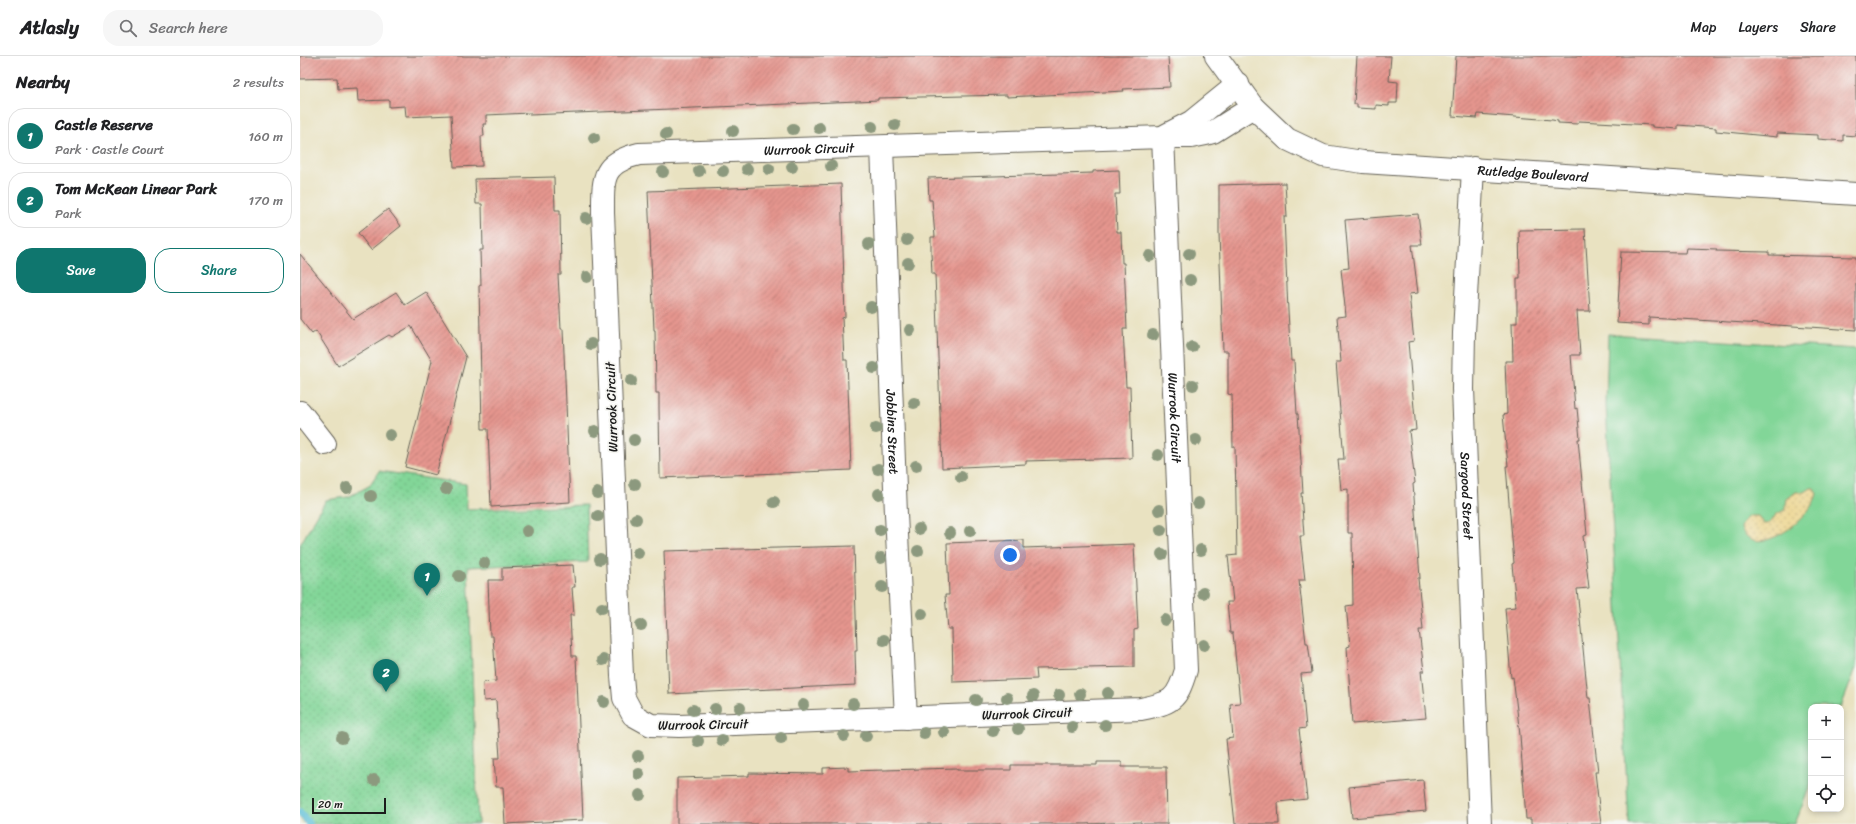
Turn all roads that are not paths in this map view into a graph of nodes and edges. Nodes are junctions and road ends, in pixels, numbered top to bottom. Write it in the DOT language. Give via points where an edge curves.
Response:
graph roads {
  1 [pos="1216,56"];
  2 [pos="1232,56"];
  3 [pos="1238,84"];
  4 [pos="1253,107"];
  5 [pos="1163,137"];
  6 [pos="882,147"];
  7 [pos="1473,168"];
  8 [pos="1856,194"];
  9 [pos="300,412"];
  10 [pos="325,444"];
  11 [pos="906,718"];
  12 [pos="1480,824"];
  1 -- 3 [label="street, Rutledge Boulevard"];
  2 -- 3 [label="street, Rutledge Boulevard"];
  3 -- 4 [label="street, Rutledge Boulevard"];
  3 -- 5 [label="street, Wurrook Circuit" via="1191,122"];
  4 -- 5 [label="street, Wurrook Circuit" via="1213,132 1191,137"];
  4 -- 7 [label="street, Rutledge Boulevard" via="1288,139 1322,156 1363,162"];
  5 -- 6 [label="street, Wurrook Circuit"];
  5 -- 11 [label="street, Wurrook Circuit" via="1186,670 1182,684 1176,696 1164,704 1141,709"];
  6 -- 11 [label="street, Jobbins Street"];
  6 -- 11 [label="street, Wurrook Circuit" via="639,154 624,157 612,164 606,176 603,213 622,676 624,698 633,715 651,726"];
  7 -- 8 [label="street, Rutledge Boulevard"];
  7 -- 12 [label="street, Sargood Street" via="1463,389"];
  9 -- 10 [label="street"];
}
